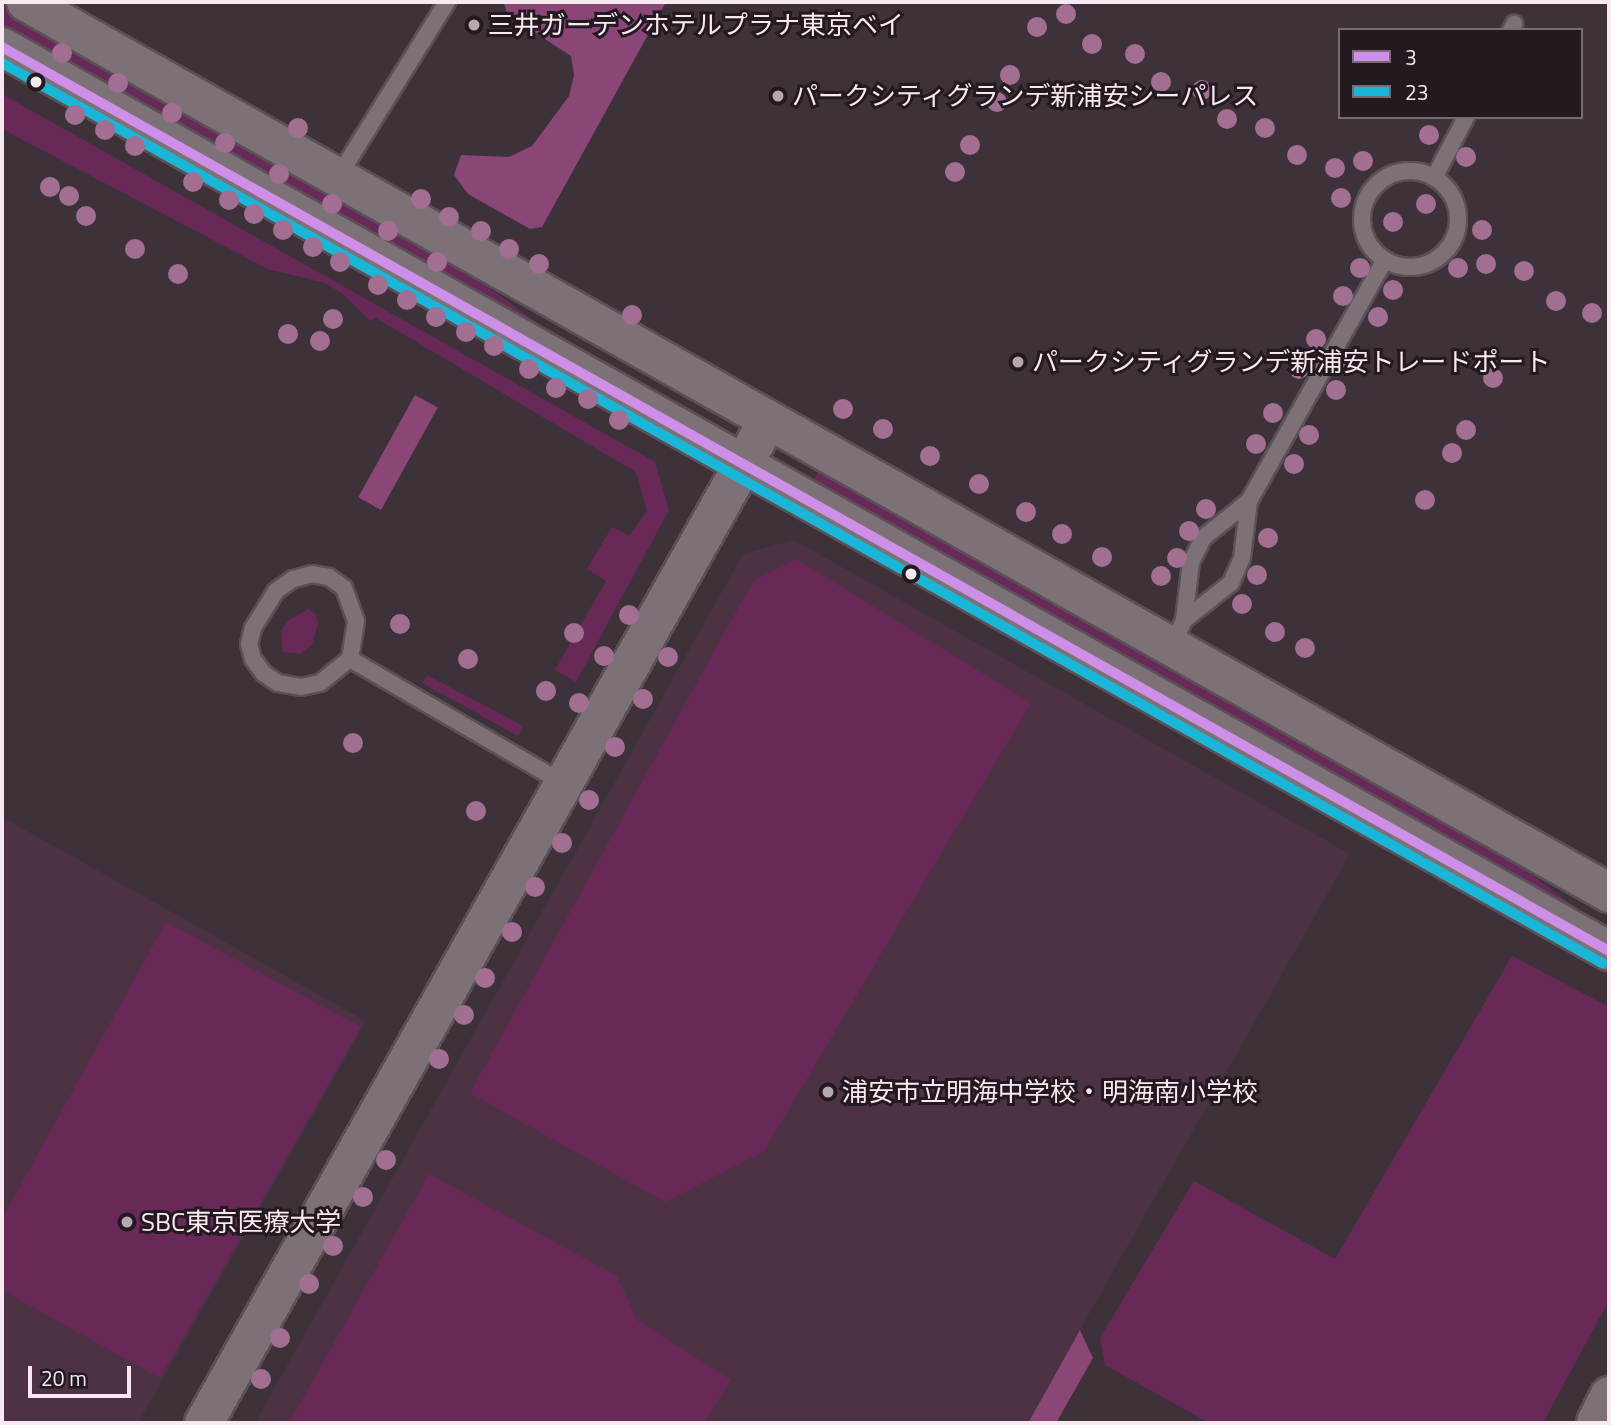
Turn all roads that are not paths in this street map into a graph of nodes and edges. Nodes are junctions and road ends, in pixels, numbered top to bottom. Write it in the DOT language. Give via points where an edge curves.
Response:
graph roads {
  1 [pos="26,2"];
  2 [pos="447,2"];
  3 [pos="2,47"];
  4 [pos="1465,119"];
  5 [pos="338,177"];
  6 [pos="1434,178"];
  7 [pos="1385,260"];
  8 [pos="768,420"];
  9 [pos="745,463"];
  10 [pos="1249,501"];
  11 [pos="1178,633"];
  12 [pos="350,659"];
  13 [pos="565,783"];
  14 [pos="1609,893"];
  15 [pos="1609,951"];
  16 [pos="1609,1396"];
  17 [pos="204,1423"];
  18 [pos="1596,1423"];
  1 -- 5 [label="street"];
  2 -- 5 [label="lane"];
  3 -- 9 [label="street"];
  4 -- 6 [label="lane"];
  5 -- 8 [label="street"];
  6 -- 7 [label="lane" via="1409,171 1394,173 1370,192 1362,223 1366,239"];
  6 -- 7 [label="lane" via="1449,190 1456,204 1456,234 1448,249 1421,267 1404,268"];
  7 -- 10 [label="lane"];
  8 -- 9 [label="street"];
  8 -- 11 [label="street"];
  9 -- 13 [label="street"];
  9 -- 15 [label="street"];
  10 -- 11 [label="lane" via="1242,558 1231,583"];
  10 -- 11 [label="lane" via="1203,538 1191,562"];
  11 -- 14 [label="street"];
  12 -- 12 [label="lane" via="320,682 301,687 263,673 249,644 253,628 276,591 293,579 329,577 344,588 356,621"];
  12 -- 13 [label="lane"];
  13 -- 17 [label="street"];
  16 -- 18 [label="street"];
}
